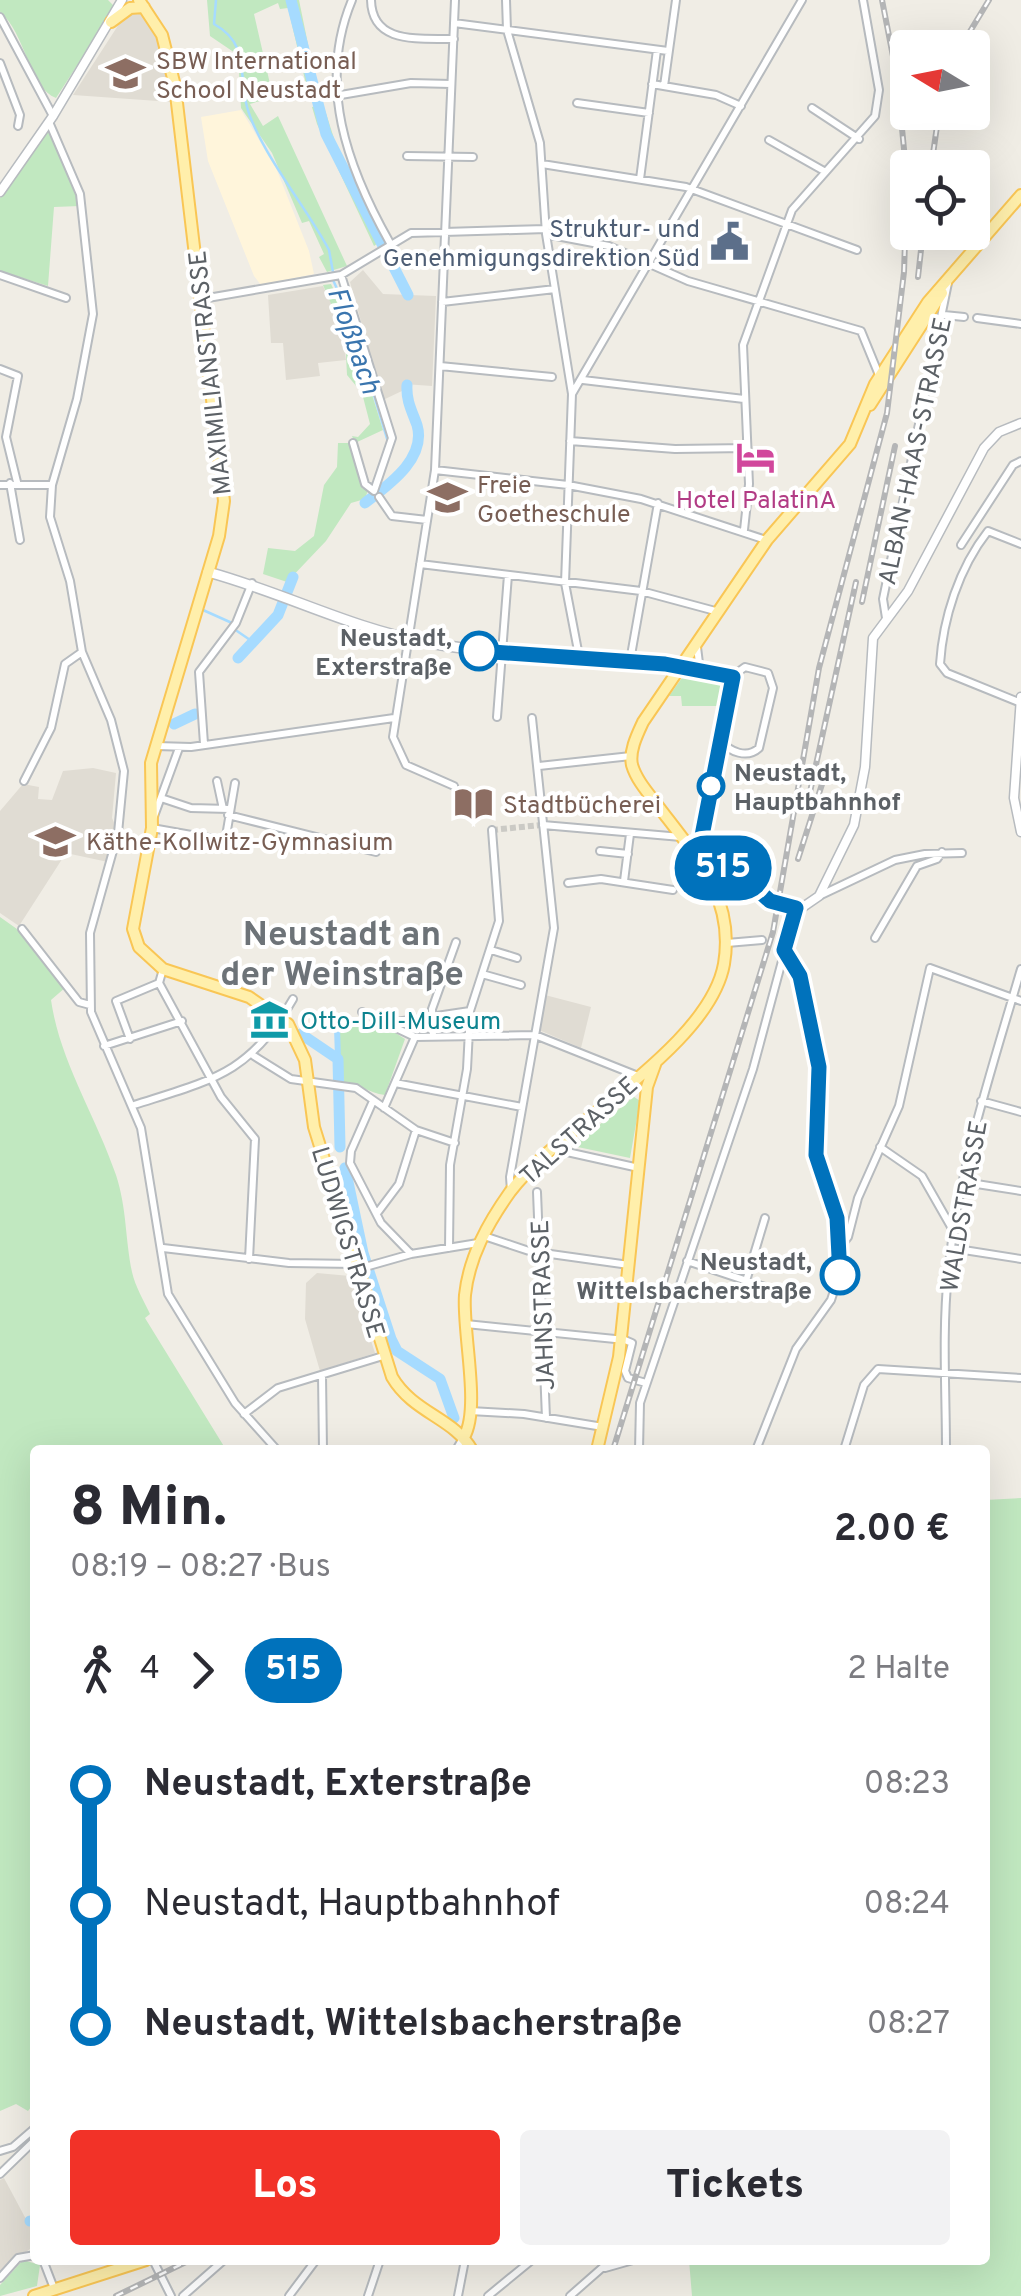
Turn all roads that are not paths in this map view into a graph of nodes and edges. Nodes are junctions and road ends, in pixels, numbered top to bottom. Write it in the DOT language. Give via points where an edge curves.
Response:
graph roads {
  1 [pos="122,0"];
  2 [pos="352,0"];
  3 [pos="371,0"];
  4 [pos="455,0"];
  5 [pos="506,0"];
  6 [pos="676,0"];
  7 [pos="802,0"];
  8 [pos="863,0"];
  9 [pos="142,2"];
  10 [pos="0,17"];
  11 [pos="112,22"];
  12 [pos="454,23"];
  13 [pos="507,30"];
  14 [pos="454,39"];
  15 [pos="657,50"];
  16 [pos="668,51"];
  17 [pos="0,63"];
  18 [pos="452,84"];
  19 [pos="652,84"];
  20 [pos="664,86"];
  21 [pos="334,96"];
  22 [pos="577,103"];
  23 [pos="741,106"];
  24 [pos="812,108"];
  25 [pos="649,113"];
  26 [pos="51,119"];
  27 [pos="18,126"];
  28 [pos="858,139"];
  29 [pos="768,140"];
  30 [pos="407,156"];
  31 [pos="448,156"];
  32 [pos="474,157"];
  33 [pos="542,164"];
  34 [pos="825,171"];
  35 [pos="640,178"];
  36 [pos="693,190"];
  37 [pos="0,192"];
  38 [pos="1021,195"];
  39 [pos="785,224"];
  40 [pos="444,230"];
  41 [pos="546,231"];
  42 [pos="386,246"];
  43 [pos="857,250"];
  44 [pos="649,264"];
  45 [pos="0,275"];
  46 [pos="336,276"];
  47 [pos="948,283"];
  48 [pos="555,289"];
  49 [pos="66,298"];
  50 [pos="202,299"];
  51 [pos="442,302"];
  52 [pos="757,302"];
  53 [pos="944,315"];
  54 [pos="964,317"];
  55 [pos="977,318"];
  56 [pos="1021,324"];
  57 [pos="872,353"];
  58 [pos="892,358"];
  59 [pos="440,366"];
  60 [pos="0,369"];
  61 [pos="880,376"];
  62 [pos="552,377"];
  63 [pos="584,380"];
  64 [pos="572,394"];
  65 [pos="744,399"];
  66 [pos="863,414"];
  67 [pos="1021,423"];
  68 [pos="570,441"];
  69 [pos="352,443"];
  70 [pos="748,448"];
  71 [pos="1021,461"];
  72 [pos="435,470"];
  73 [pos="14,482"];
  74 [pos="0,484"];
  75 [pos="52,485"];
  76 [pos="568,485"];
  77 [pos="379,497"];
  78 [pos="658,503"];
  79 [pos="427,520"];
  80 [pos="744,530"];
  81 [pos="20,540"];
  82 [pos="767,540"];
  83 [pos="1021,544"];
  84 [pos="961,545"];
  85 [pos="420,564"];
  86 [pos="208,572"];
  87 [pos="508,576"];
  88 [pos="564,583"];
  89 [pos="252,584"];
  90 [pos="641,592"];
  91 [pos="719,612"];
  92 [pos="886,618"];
  93 [pos="408,639"];
  94 [pos="697,646"];
  95 [pos="82,652"];
  96 [pos="501,654"];
  97 [pos="579,656"];
  98 [pos="630,661"];
  99 [pos="683,666"];
  100 [pos="708,672"];
  101 [pos="733,677"];
  102 [pos="1020,701"];
  103 [pos="394,718"];
  104 [pos="497,718"];
  105 [pos="532,718"];
  106 [pos="721,741"];
  107 [pos="204,744"];
  108 [pos="156,746"];
  109 [pos="180,748"];
  110 [pos="632,756"];
  111 [pos="538,766"];
  112 [pos="24,781"];
  113 [pos="217,781"];
  114 [pos="235,783"];
  115 [pos="454,786"];
  116 [pos="164,799"];
  117 [pos="227,811"];
  118 [pos="152,824"];
  119 [pos="542,825"];
  120 [pos="490,832"];
  121 [pos="1021,832"];
  122 [pos="630,834"];
  123 [pos="681,837"];
  124 [pos="698,842"];
  125 [pos="600,851"];
  126 [pos="376,852"];
  127 [pos="942,852"];
  128 [pos="962,853"];
  129 [pos="628,854"];
  130 [pos="698,857"];
  131 [pos="721,868"];
  132 [pos="746,877"];
  133 [pos="712,880"];
  134 [pos="624,881"];
  135 [pos="568,883"];
  136 [pos="674,890"];
  137 [pos="819,896"];
  138 [pos="793,908"];
  139 [pos="22,928"];
  140 [pos="876,938"];
  141 [pos="762,940"];
  142 [pos="456,942"];
  143 [pos="726,943"];
  144 [pos="491,950"];
  145 [pos="784,950"];
  146 [pos="518,958"];
  147 [pos="1021,968"];
  148 [pos="162,969"];
  149 [pos="482,974"];
  150 [pos="160,984"];
  151 [pos="521,985"];
  152 [pos="293,999"];
  153 [pos="1017,999"];
  154 [pos="90,1005"];
  155 [pos="470,1011"];
  156 [pos="362,1012"];
  157 [pos="432,1014"];
  158 [pos="282,1018"];
  159 [pos="182,1021"];
  160 [pos="389,1023"];
  161 [pos="467,1034"];
  162 [pos="535,1035"];
  163 [pos="434,1036"];
  164 [pos="414,1037"];
  165 [pos="130,1039"];
  166 [pos="104,1046"];
  167 [pos="254,1056"];
  168 [pos="656,1060"];
  169 [pos="639,1077"];
  170 [pos="212,1079"];
  171 [pos="308,1083"];
  172 [pos="395,1083"];
  173 [pos="647,1087"];
  174 [pos="628,1088"];
  175 [pos="462,1096"];
  176 [pos="646,1100"];
  177 [pos="373,1101"];
  178 [pos="981,1102"];
  179 [pos="134,1104"];
  180 [pos="522,1107"];
  181 [pos="384,1108"];
  182 [pos="1021,1112"];
  183 [pos="416,1130"];
  184 [pos="455,1143"];
  185 [pos="564,1143"];
  186 [pos="880,1147"];
  187 [pos="640,1168"];
  188 [pos="964,1182"];
  189 [pos="511,1191"];
  190 [pos="1021,1191"];
  191 [pos="537,1192"];
  192 [pos="378,1212"];
  193 [pos="765,1218"];
  194 [pos="954,1232"];
  195 [pos="481,1240"];
  196 [pos="841,1246"];
  197 [pos="163,1248"];
  198 [pos="448,1248"];
  199 [pos="951,1248"];
  200 [pos="412,1254"];
  201 [pos="542,1254"];
  202 [pos="1021,1258"];
  203 [pos="250,1259"];
  204 [pos="687,1262"];
  205 [pos="629,1265"];
  206 [pos="362,1267"];
  207 [pos="746,1281"];
  208 [pos="768,1288"];
  209 [pos="466,1324"];
  210 [pos="544,1330"];
  211 [pos="621,1338"];
  212 [pos="383,1356"];
  213 [pos="946,1375"];
  214 [pos="322,1376"];
  215 [pos="1021,1378"];
  216 [pos="646,1383"];
  217 [pos="468,1411"];
  218 [pos="244,1414"];
  219 [pos="546,1418"];
  220 [pos="604,1427"];
  221 [pos="465,1441"];
  222 [pos="272,1445"];
  223 [pos="323,1445"];
  224 [pos="599,1445"];
  225 [pos="639,1445"];
  226 [pos="758,1445"];
  227 [pos="845,1445"];
  228 [pos="946,1445"];
  229 [pos="30,2133"];
  230 [pos="30,2145"];
  231 [pos="0,2151"];
  232 [pos="0,2174"];
  233 [pos="30,2256"];
  234 [pos="45,2265"];
  235 [pos="134,2265"];
  236 [pos="152,2265"];
  237 [pos="218,2265"];
  238 [pos="312,2265"];
  239 [pos="378,2265"];
  240 [pos="463,2265"];
  241 [pos="526,2265"];
  242 [pos="606,2265"];
  243 [pos="614,2265"];
  244 [pos="603,2268"];
  245 [pos="0,2278"];
  246 [pos="54,2291"];
  247 [pos="34,2296"];
  248 [pos="171,2296"];
  249 [pos="183,2296"];
  250 [pos="289,2296"];
  251 [pos="368,2296"];
  252 [pos="458,2296"];
  253 [pos="488,2296"];
  254 [pos="570,2296"];
  1 -- 11 [label="street"];
  2 -- 21 [label="street" via="338,38"];
  3 -- 14 [label="street" via="375,22 385,32"];
  4 -- 12 [label="street"];
  5 -- 13 [label="street"];
  6 -- 16 [label="street"];
  7 -- 23 [label="street"];
  8 -- 28 [label="street" via="879,96 873,120"];
  9 -- 11 [label="main road"];
  9 -- 50 [label="main road, MAXIMILIANSTRASSE" via="162,35 175,86"];
  10 -- 26 [label="street"];
  11 -- 26 [label="street"];
  12 -- 13 [label="street"];
  12 -- 14 [label="street"];
  13 -- 15 [label="street"];
  13 -- 33 [label="street"];
  14 -- 18 [label="street"];
  15 -- 16 [label="street"];
  15 -- 19 [label="street"];
  16 -- 20 [label="street"];
  17 -- 27 [label="street"];
  18 -- 21 [label="street" via="411,83"];
  18 -- 31 [label="street"];
  19 -- 20 [label="street"];
  19 -- 25 [label="street"];
  20 -- 23 [label="street"];
  21 -- 42 [label="street"];
  22 -- 25 [label="street"];
  23 -- 36 [label="street"];
  24 -- 28 [label="street"];
  25 -- 35 [label="street"];
  26 -- 37 [label="street"];
  26 -- 75 [label="street" via="80,194 93,314"];
  28 -- 34 [label="street"];
  29 -- 34 [label="street"];
  30 -- 31 [label="street"];
  31 -- 32 [label="street"];
  31 -- 40 [label="street"];
  33 -- 35 [label="street"];
  33 -- 41 [label="street"];
  34 -- 39 [label="street"];
  35 -- 36 [label="street"];
  36 -- 39 [label="street"];
  36 -- 44 [label="street"];
  38 -- 47 [label="main road"];
  39 -- 43 [label="street"];
  39 -- 52 [label="street"];
  40 -- 41 [label="street"];
  40 -- 42 [label="street" via="411,233"];
  40 -- 51 [label="street"];
  41 -- 44 [label="street"];
  41 -- 48 [label="street"];
  42 -- 46 [label="street"];
  44 -- 52 [label="street"];
  44 -- 63 [label="street"];
  45 -- 49 [label="street"];
  46 -- 50 [label="street"];
  46 -- 69 [label="street" via="392,438 388,462 371,489"];
  47 -- 53 [label="street, ALBAN-HAAS-STRASSE"];
  47 -- 58 [label="main road"];
  47 -- 66 [label="main road"];
  48 -- 51 [label="street"];
  48 -- 64 [label="street"];
  50 -- 86 [label="main road, MAXIMILIANSTRASSE" via="224,494"];
  51 -- 59 [label="street"];
  52 -- 57 [label="street" via="861,332"];
  52 -- 65 [label="street" via="744,345"];
  53 -- 54 [label="street"];
  53 -- 92 [label="street, ALBAN-HAAS-STRASSE" via="883,599"];
  55 -- 56 [label="street"];
  57 -- 58 [label="street"];
  57 -- 61 [label="street"];
  58 -- 61 [label="main road"];
  59 -- 62 [label="street"];
  59 -- 72 [label="street"];
  60 -- 73 [label="street" via="18,376 6,437"];
  61 -- 66 [label="main road"];
  63 -- 64 [label="street"];
  63 -- 65 [label="street"];
  64 -- 68 [label="street"];
  65 -- 70 [label="street"];
  66 -- 82 [label="main road" via="846,450"];
  67 -- 92 [label="street" via="984,448 908,591"];
  68 -- 70 [label="street"];
  68 -- 76 [label="street"];
  70 -- 80 [label="street"];
  71 -- 84 [label="street"];
  72 -- 76 [label="street"];
  72 -- 79 [label="street"];
  73 -- 74 [label="street"];
  73 -- 75 [label="street"];
  73 -- 81 [label="street"];
  75 -- 95 [label="street" via="50,517"];
  76 -- 78 [label="street"];
  76 -- 88 [label="street"];
  77 -- 79 [label="street" via="392,516"];
  78 -- 80 [label="street"];
  78 -- 90 [label="street"];
  79 -- 85 [label="street"];
  80 -- 82 [label="street"];
  82 -- 91 [label="main road"];
  83 -- 102 [label="street" via="988,531 981,540 954,596 940,659 947,673"];
  85 -- 87 [label="street"];
  85 -- 93 [label="street"];
  86 -- 89 [label="main road"];
  86 -- 108 [label="main road, MAXIMILIANSTRASSE"];
  87 -- 88 [label="street"];
  87 -- 96 [label="street"];
  88 -- 90 [label="street"];
  88 -- 97 [label="street"];
  89 -- 93 [label="main road"];
  89 -- 107 [label="street" via="236,623 198,672"];
  90 -- 91 [label="street"];
  90 -- 98 [label="street"];
  91 -- 94 [label="main road"];
  92 -- 137 [label="street" via="870,649 860,801 845,849"];
  93 -- 96 [label="main road"];
  93 -- 103 [label="street"];
  94 -- 99 [label="main road"];
  94 -- 100 [label="street"];
  95 -- 112 [label="street" via="65,664 47,740"];
  95 -- 154 [label="street" via="116,735 124,795 90,933"];
  96 -- 97 [label="main road"];
  96 -- 104 [label="street"];
  97 -- 98 [label="main road"];
  98 -- 99 [label="main road"];
  99 -- 100 [label="street"];
  99 -- 110 [label="main road" via="642,722"];
  100 -- 101 [label="street"];
  101 -- 106 [label="street"];
  101 -- 106 [label="street" via="740,668 768,672 773,684 759,748 748,754"];
  102 -- 121 [label="street" via="1014,798"];
  103 -- 107 [label="street"];
  103 -- 115 [label="street" via="399,757 416,772"];
  105 -- 111 [label="street"];
  106 -- 124 [label="street"];
  107 -- 109 [label="street"];
  108 -- 109 [label="street"];
  108 -- 118 [label="main road, MAXIMILIANSTRASSE" via="149,776"];
  109 -- 116 [label="street"];
  110 -- 111 [label="street"];
  110 -- 123 [label="main road" via="637,775"];
  111 -- 119 [label="street"];
  113 -- 117 [label="street"];
  114 -- 117 [label="street"];
  116 -- 117 [label="street"];
  116 -- 118 [label="street"];
  117 -- 118 [label="street" via="224,845"];
  117 -- 126 [label="street"];
  118 -- 148 [label="main road, MAXIMILIANSTRASSE" via="133,929 139,947"];
  119 -- 122 [label="street"];
  119 -- 162 [label="street" via="554,928"];
  120 -- 144 [label="street" via="499,921"];
  122 -- 123 [label="street"];
  122 -- 129 [label="street"];
  123 -- 130 [label="main road"];
  124 -- 130 [label="street"];
  125 -- 129 [label="street"];
  127 -- 128 [label="street"];
  127 -- 137 [label="street" via="883,864"];
  127 -- 140 [label="street" via="917,866"];
  129 -- 134 [label="street"];
  130 -- 131 [label="street"];
  130 -- 133 [label="main road"];
  131 -- 132 [label="street"];
  131 -- 133 [label="street"];
  132 -- 133 [label="street"];
  132 -- 138 [label="street, bridge" via="776,904"];
  133 -- 143 [label="main road" via="726,914"];
  134 -- 135 [label="street"];
  134 -- 136 [label="street"];
  137 -- 138 [label="street"];
  138 -- 145 [label="street"];
  139 -- 154 [label="street" via="79,1002"];
  141 -- 143 [label="street"];
  142 -- 157 [label="street"];
  143 -- 168 [label="main road, TALSTRASSE" via="712,997"];
  144 -- 146 [label="street"];
  144 -- 149 [label="street"];
  145 -- 196 [label="street" via="800,976 819,1067 816,1155"];
  145 -- 204 [label="street" via="753,1069"];
  147 -- 153 [label="street, WALDSTRASSE"];
  148 -- 150 [label="street"];
  148 -- 158 [label="main road" via="249,997"];
  149 -- 151 [label="street"];
  149 -- 155 [label="street"];
  150 -- 159 [label="street"];
  150 -- 165 [label="street" via="116,1001"];
  152 -- 158 [label="street"];
  153 -- 178 [label="street, WALDSTRASSE"];
  153 -- 186 [label="street" via="930,968 899,1106"];
  154 -- 166 [label="street"];
  155 -- 157 [label="street"];
  155 -- 161 [label="street"];
  156 -- 160 [label="street"];
  157 -- 160 [label="street"];
  157 -- 163 [label="street"];
  158 -- 167 [label="street"];
  158 -- 171 [label="main road, LUDWIGSTRASSE" via="300,1046"];
  159 -- 165 [label="street"];
  159 -- 170 [label="street"];
  160 -- 164 [label="street"];
  161 -- 162 [label="street"];
  161 -- 163 [label="street"];
  161 -- 175 [label="street"];
  162 -- 169 [label="street"];
  162 -- 180 [label="street"];
  163 -- 164 [label="street"];
  164 -- 172 [label="street"];
  165 -- 166 [label="street"];
  166 -- 179 [label="street"];
  167 -- 170 [label="street"];
  167 -- 171 [label="street" via="276,1073"];
  168 -- 169 [label="main road, TALSTRASSE"];
  168 -- 173 [label="main road"];
  169 -- 173 [label="main road"];
  169 -- 174 [label="main road, TALSTRASSE"];
  170 -- 179 [label="street"];
  170 -- 203 [label="street" via="256,1145"];
  171 -- 177 [label="street" via="356,1088"];
  171 -- 206 [label="main road, LUDWIGSTRASSE" via="314,1127"];
  172 -- 175 [label="street"];
  172 -- 181 [label="street"];
  173 -- 176 [label="main road"];
  174 -- 176 [label="main road"];
  174 -- 185 [label="main road, TALSTRASSE"];
  175 -- 180 [label="street"];
  175 -- 184 [label="street"];
  176 -- 187 [label="main road"];
  177 -- 181 [label="street"];
  177 -- 192 [label="street" via="350,1158 354,1178"];
  178 -- 182 [label="street"];
  178 -- 188 [label="street, WALDSTRASSE"];
  179 -- 197 [label="street"];
  180 -- 189 [label="street"];
  181 -- 183 [label="street"];
  183 -- 184 [label="street"];
  183 -- 192 [label="street" via="400,1184"];
  184 -- 198 [label="street"];
  185 -- 187 [label="street" via="567,1152"];
  185 -- 189 [label="main road, TALSTRASSE"];
  186 -- 194 [label="street" via="922,1176"];
  186 -- 196 [label="street"];
  187 -- 205 [label="main road"];
  188 -- 190 [label="street"];
  188 -- 194 [label="street, WALDSTRASSE"];
  189 -- 195 [label="main road, TALSTRASSE"];
  191 -- 201 [label="street, JAHNSTRASSE"];
  192 -- 200 [label="street"];
  193 -- 207 [label="street"];
  194 -- 199 [label="street, WALDSTRASSE"];
  195 -- 198 [label="street"];
  195 -- 201 [label="street"];
  195 -- 209 [label="main road, TALSTRASSE" via="468,1274"];
  196 -- 226 [label="street" via="835,1291 796,1349"];
  197 -- 203 [label="street"];
  197 -- 218 [label="street" via="168,1294"];
  198 -- 200 [label="street"];
  199 -- 202 [label="street"];
  199 -- 213 [label="street, WALDSTRASSE"];
  200 -- 206 [label="street"];
  201 -- 205 [label="street"];
  201 -- 210 [label="street, JAHNSTRASSE"];
  203 -- 206 [label="street"];
  204 -- 207 [label="street"];
  204 -- 216 [label="street"];
  205 -- 211 [label="main road"];
  206 -- 212 [label="main road, LUDWIGSTRASSE"];
  207 -- 208 [label="street"];
  209 -- 210 [label="street"];
  209 -- 217 [label="main road, TALSTRASSE"];
  210 -- 211 [label="street"];
  210 -- 219 [label="street, JAHNSTRASSE"];
  211 -- 216 [label="street" via="632,1344 628,1378"];
  211 -- 220 [label="main road"];
  212 -- 214 [label="street"];
  212 -- 221 [label="main road, LUDWIGSTRASSE" via="412,1402"];
  213 -- 215 [label="street"];
  213 -- 227 [label="street" via="888,1368 872,1373"];
  213 -- 228 [label="street, WALDSTRASSE"];
  214 -- 218 [label="street" via="268,1392"];
  214 -- 223 [label="street"];
  216 -- 225 [label="street"];
  217 -- 219 [label="street"];
  217 -- 221 [label="main road"];
  218 -- 222 [label="street"];
  219 -- 220 [label="street"];
  220 -- 224 [label="main road"];
  229 -- 231 [label="street"];
  230 -- 232 [label="street"];
  233 -- 245 [label="street" via="18,2258"];
  234 -- 246 [label="street"];
  235 -- 246 [label="main road"];
  236 -- 248 [label="street"];
  237 -- 249 [label="street"];
  238 -- 250 [label="street"];
  239 -- 251 [label="street"];
  240 -- 252 [label="street"];
  241 -- 253 [label="street"];
  242 -- 244 [label="street"];
  243 -- 244 [label="street"];
  244 -- 254 [label="street"];
  246 -- 247 [label="main road"];
}
